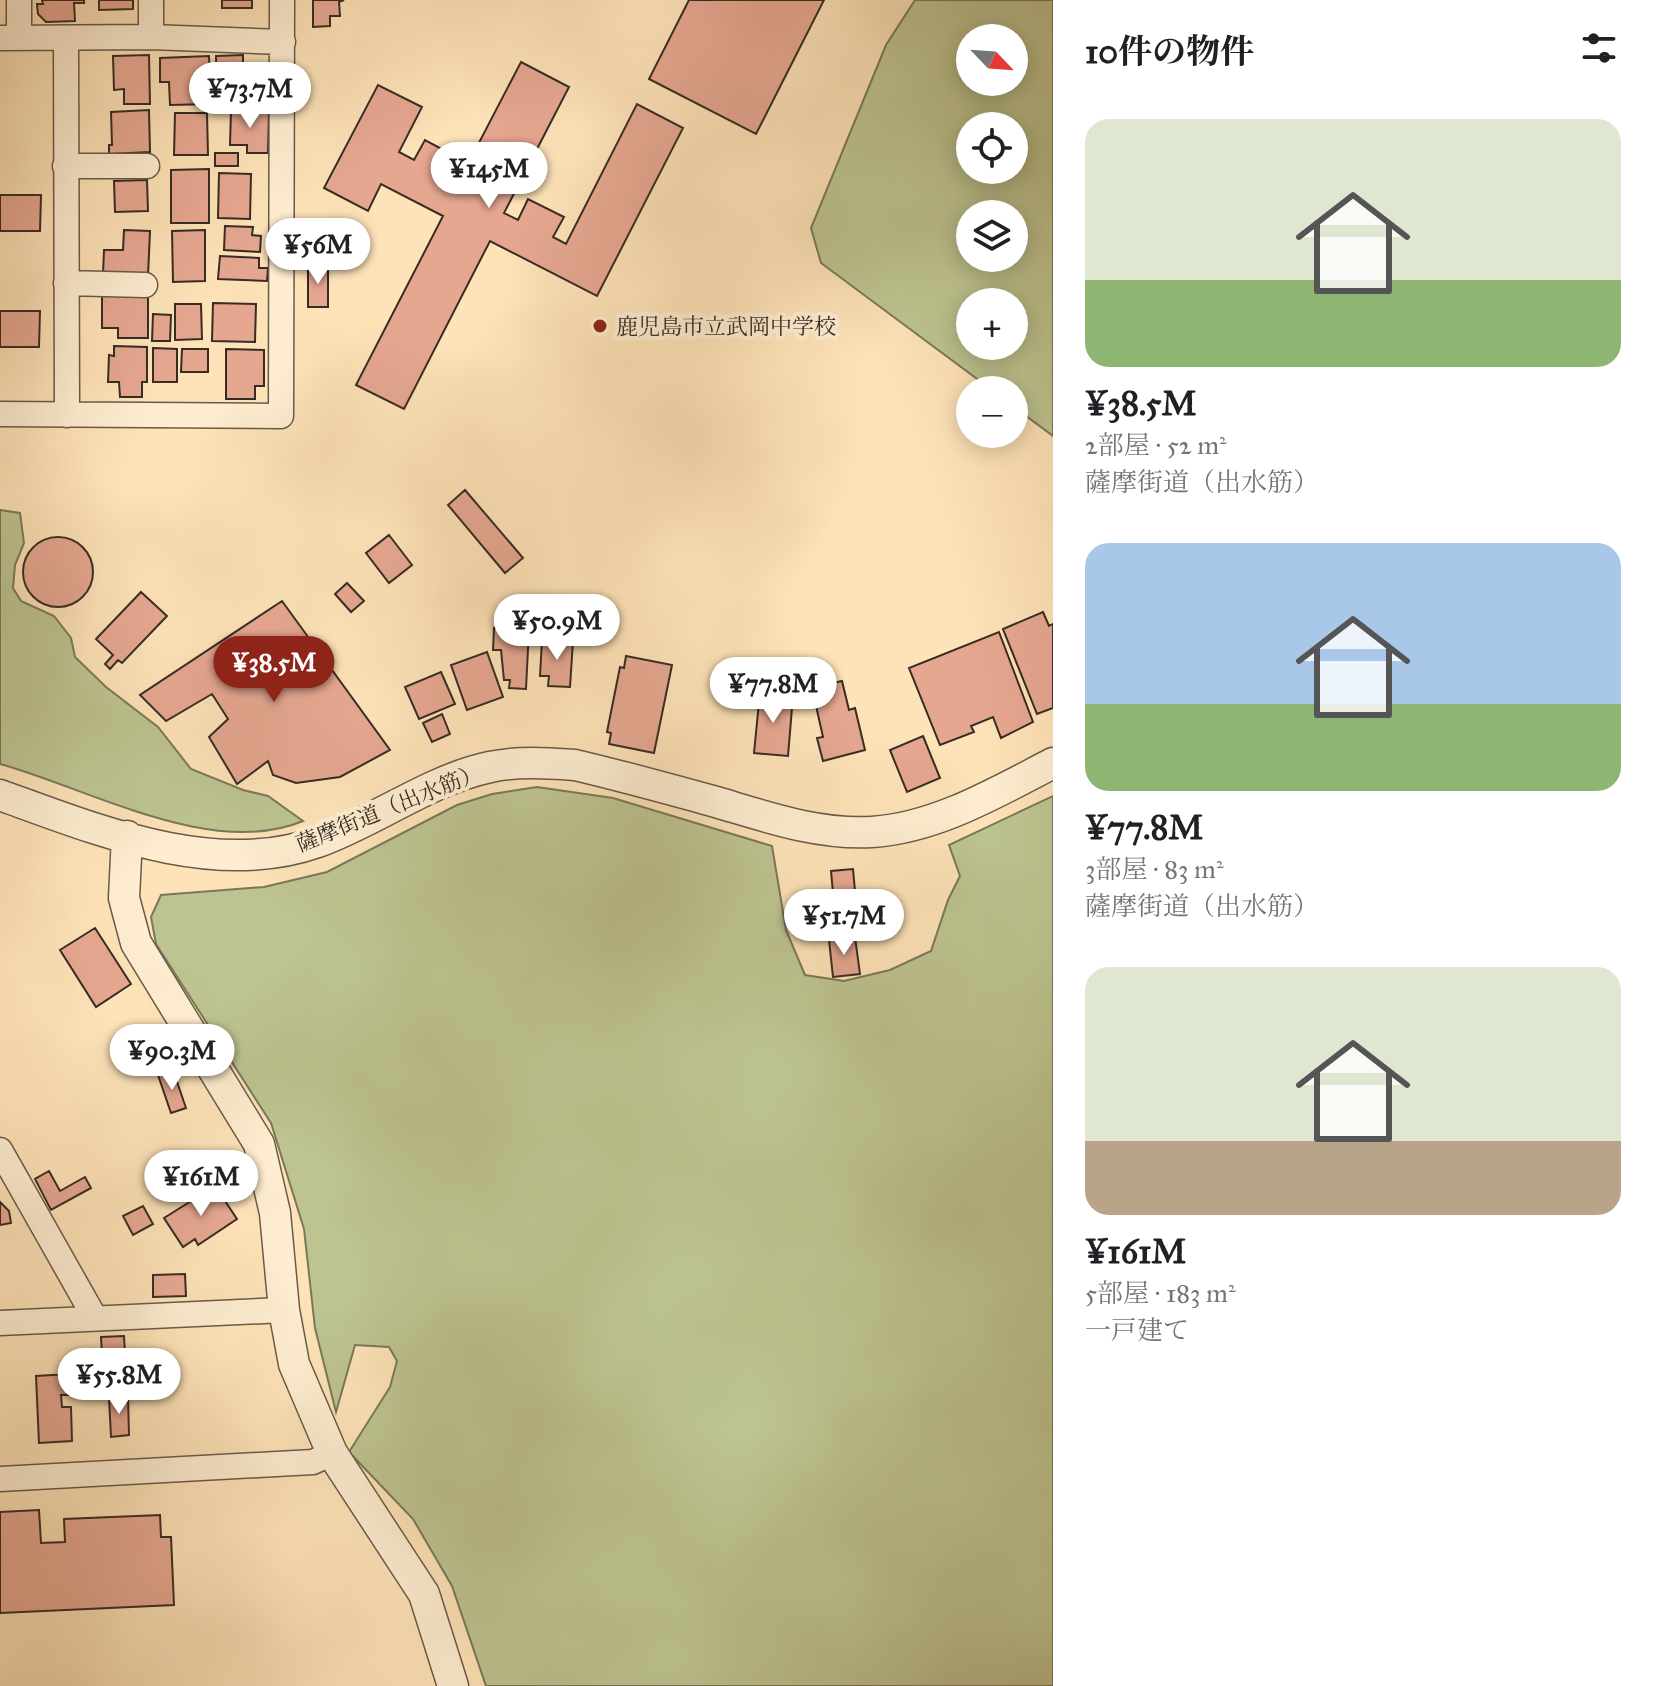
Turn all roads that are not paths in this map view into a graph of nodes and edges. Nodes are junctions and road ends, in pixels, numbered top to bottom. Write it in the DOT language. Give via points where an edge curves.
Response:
graph roads {
  1 [pos="19,0"];
  2 [pos="151,0"];
  3 [pos="282,0"];
  4 [pos="151,37"];
  5 [pos="9,38"];
  6 [pos="66,38"];
  7 [pos="283,42"];
  8 [pos="65,166"];
  9 [pos="147,166"];
  10 [pos="66,283"];
  11 [pos="145,285"];
  12 [pos="0,414"];
  13 [pos="67,415"];
  14 [pos="1053,763"];
  15 [pos="0,795"];
  16 [pos="127,836"];
  17 [pos="0,1150"];
  18 [pos="284,1310"];
  19 [pos="95,1318"];
  20 [pos="0,1323"];
  21 [pos="332,1453"];
  22 [pos="0,1479"];
  23 [pos="453,1686"];
  1 -- 5 [label="street"];
  2 -- 4 [label="street"];
  3 -- 7 [label="street"];
  4 -- 6 [label="street"];
  4 -- 7 [label="street"];
  5 -- 6 [label="street"];
  6 -- 8 [label="street"];
  7 -- 13 [label="street" via="281,416"];
  8 -- 9 [label="street"];
  8 -- 10 [label="street"];
  10 -- 11 [label="street"];
  10 -- 13 [label="street"];
  12 -- 13 [label="street"];
  14 -- 16 [label="street, 薩摩街道（出水筋）" via="956,810 871,832 785,822 609,773 542,762 488,767 316,843 277,852 199,851"];
  15 -- 16 [label="street, 薩摩街道（出水筋）"];
  16 -- 18 [label="street" via="124,898 136,943 259,1144 275,1213"];
  17 -- 19 [label="street"];
  18 -- 19 [label="street"];
  18 -- 21 [label="street" via="294,1364"];
  19 -- 20 [label="street"];
  21 -- 22 [label="street" via="313,1462"];
  21 -- 23 [label="street" via="424,1594"];
}
